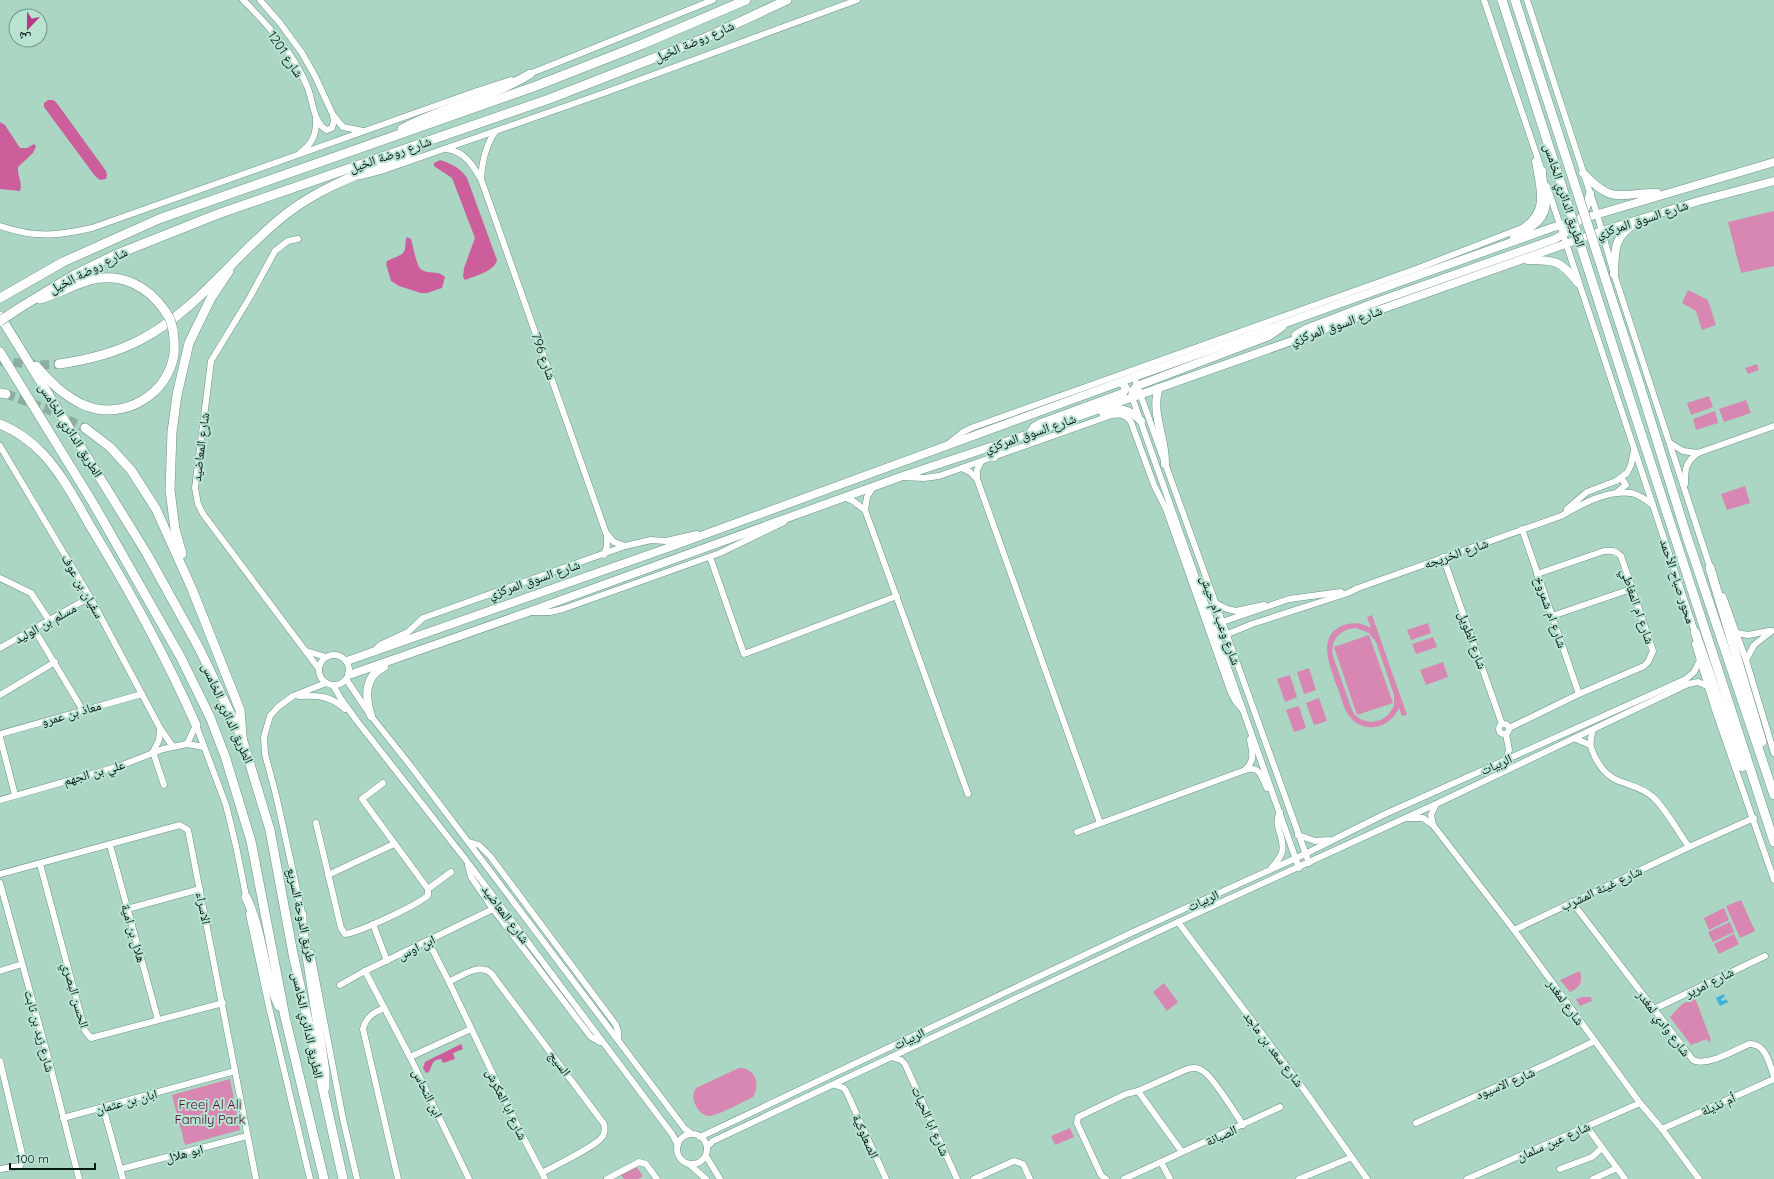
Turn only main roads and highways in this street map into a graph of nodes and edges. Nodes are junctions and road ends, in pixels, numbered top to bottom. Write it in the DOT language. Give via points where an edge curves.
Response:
graph roads {
  1 [pos="746,0"];
  2 [pos="787,0"];
  3 [pos="1502,0"];
  4 [pos="1515,0"];
  5 [pos="530,74"];
  6 [pos="429,140"];
  7 [pos="380,142"];
  8 [pos="1774,162"];
  9 [pos="1542,172"];
  10 [pos="1583,173"];
  11 [pos="1774,182"];
  12 [pos="1590,194"];
  13 [pos="1666,194"];
  14 [pos="1645,218"];
  15 [pos="1581,219"];
  16 [pos="1492,249"];
  17 [pos="239,256"];
  18 [pos="1524,260"];
  19 [pos="1614,274"];
  20 [pos="1578,284"];
  21 [pos="0,298"];
  22 [pos="25,304"];
  23 [pos="0,316"];
  24 [pos="0,321"];
  25 [pos="1287,323"];
  26 [pos="1290,341"];
  27 [pos="19,347"];
  28 [pos="0,352"];
  29 [pos="59,364"];
  30 [pos="1122,382"];
  31 [pos="1640,386"];
  32 [pos="1159,388"];
  33 [pos="1627,390"];
  34 [pos="1137,392"];
  35 [pos="1141,421"];
  36 [pos="0,424"];
  37 [pos="1053,426"];
  38 [pos="85,428"];
  39 [pos="1029,434"];
  40 [pos="1002,443"];
  41 [pos="994,457"];
  42 [pos="1165,464"];
  43 [pos="1710,568"];
  44 [pos="190,584"];
  45 [pos="1695,632"];
  46 [pos="416,652"];
  47 [pos="347,661"];
  48 [pos="347,677"];
  49 [pos="371,716"];
  50 [pos="196,725"];
  51 [pos="242,738"];
  52 [pos="1770,783"];
  53 [pos="1774,795"];
  54 [pos="1768,823"];
  55 [pos="1774,842"];
  56 [pos="246,897"];
  57 [pos="302,915"];
  58 [pos="285,1017"];
  59 [pos="324,1096"];
  60 [pos="324,1179"];
  61 [pos="343,1179"];
  1 -- 7 [label="highway, شارع روضة الخيل" via="586,67"];
  2 -- 6 [label="highway, شارع روضة الخيل" via="703,39 549,99"];
  3 -- 33 [label="highway, الطريق الدائري الخامس, bridge"];
  4 -- 31 [label="highway, الطريق الدائري الخامس, bridge"];
  5 -- 7 [label="highway" via="501,90 413,123"];
  6 -- 17 [label="highway" via="408,154 306,200 287,213"];
  6 -- 22 [label="highway, شارع روضة الخيل" via="218,214 115,254"];
  7 -- 21 [label="highway, شارع روضة الخيل" via="159,219 63,262"];
  8 -- 13 [label="main road, شارع السوق المركزي"];
  9 -- 16 [label="main road" via="1546,205 1539,221 1533,227"];
  10 -- 13 [label="main road" via="1596,187 1611,195"];
  11 -- 14 [label="main road, شارع السوق المركزي"];
  12 -- 15 [label="main road"];
  13 -- 15 [label="main road, شارع السوق المركزي"];
  14 -- 18 [label="main road, شارع السوق المركزي"];
  14 -- 19 [label="main road" via="1620,236 1615,251"];
  15 -- 16 [label="main road, شارع السوق المركزي"];
  15 -- 26 [label="main road" via="1563,235 1306,329"];
  16 -- 25 [label="main road, شارع السوق المركزي"];
  17 -- 29 [label="highway" via="173,318 140,340 93,358"];
  17 -- 44 [label="highway" via="198,322 185,358 177,395 172,432 170,490 175,529"];
  18 -- 20 [label="main road" via="1548,260 1558,263 1567,269"];
  18 -- 26 [label="main road, شارع السوق المركزي"];
  22 -- 24 [label="highway, شارع روضة الخيل, bridge"];
  22 -- 27 [label="highway, bridge" via="89,281 114,278 126,280 149,292 165,310 173,330 174,355 165,378 148,397 138,404 113,410 87,406 66,395 44,376"];
  23 -- 27 [label="highway, الطريق الدائري الخامس"];
  25 -- 30 [label="main road, شارع السوق المركزي"];
  25 -- 34 [label="main road" via="1269,336"];
  26 -- 32 [label="main road, شارع السوق المركزي"];
  27 -- 51 [label="highway, الطريق الدائري الخامس" via="147,554 199,648"];
  28 -- 58 [label="highway, الطريق الدائري الخامس" via="112,536 180,656 210,717 244,816 262,894"];
  30 -- 39 [label="main road" via="1126,388 1122,393 1041,423"];
  30 -- 47 [label="main road, شارع السوق المركزي" via="707,534"];
  31 -- 52 [label="highway, محور صباح الأحمد" via="1687,537"];
  32 -- 34 [label="main road, شارع السوق المركزي"];
  32 -- 42 [label="main road" via="1155,401 1165,446"];
  33 -- 54 [label="highway, محور صباح الأحمد"];
  34 -- 37 [label="main road, شارع السوق المركزي"];
  35 -- 37 [label="main road" via="1130,411 1118,410 1068,426"];
  36 -- 50 [label="highway" via="32,444 61,477 133,598 168,663"];
  37 -- 39 [label="main road, شارع السوق المركزي"];
  38 -- 44 [label="highway" via="110,447 140,482 156,509"];
  39 -- 40 [label="main road, شارع السوق المركزي"];
  40 -- 41 [label="main road"];
  40 -- 46 [label="main road, شارع السوق المركزي" via="900,477"];
  43 -- 52 [label="highway" via="1757,723 1768,764"];
  44 -- 51 [label="highway" via="240,710"];
  45 -- 54 [label="highway" via="1756,806"];
  46 -- 48 [label="main road, شارع السوق المركزي"];
  46 -- 49 [label="main road" via="380,669 371,678 367,698"];
  51 -- 59 [label="highway, الطريق الدائري الخامس" via="270,830 292,954"];
  52 -- 53 [label="highway, محور صباح الأحمد"];
  54 -- 55 [label="highway, محور صباح الأحمد"];
  56 -- 58 [label="highway" via="255,917 274,993"];
  57 -- 59 [label="highway" via="326,1071"];
  58 -- 60 [label="highway, الطريق الدائري الخامس"];
  59 -- 61 [label="highway, الطريق الدائري الخامس"];
}
